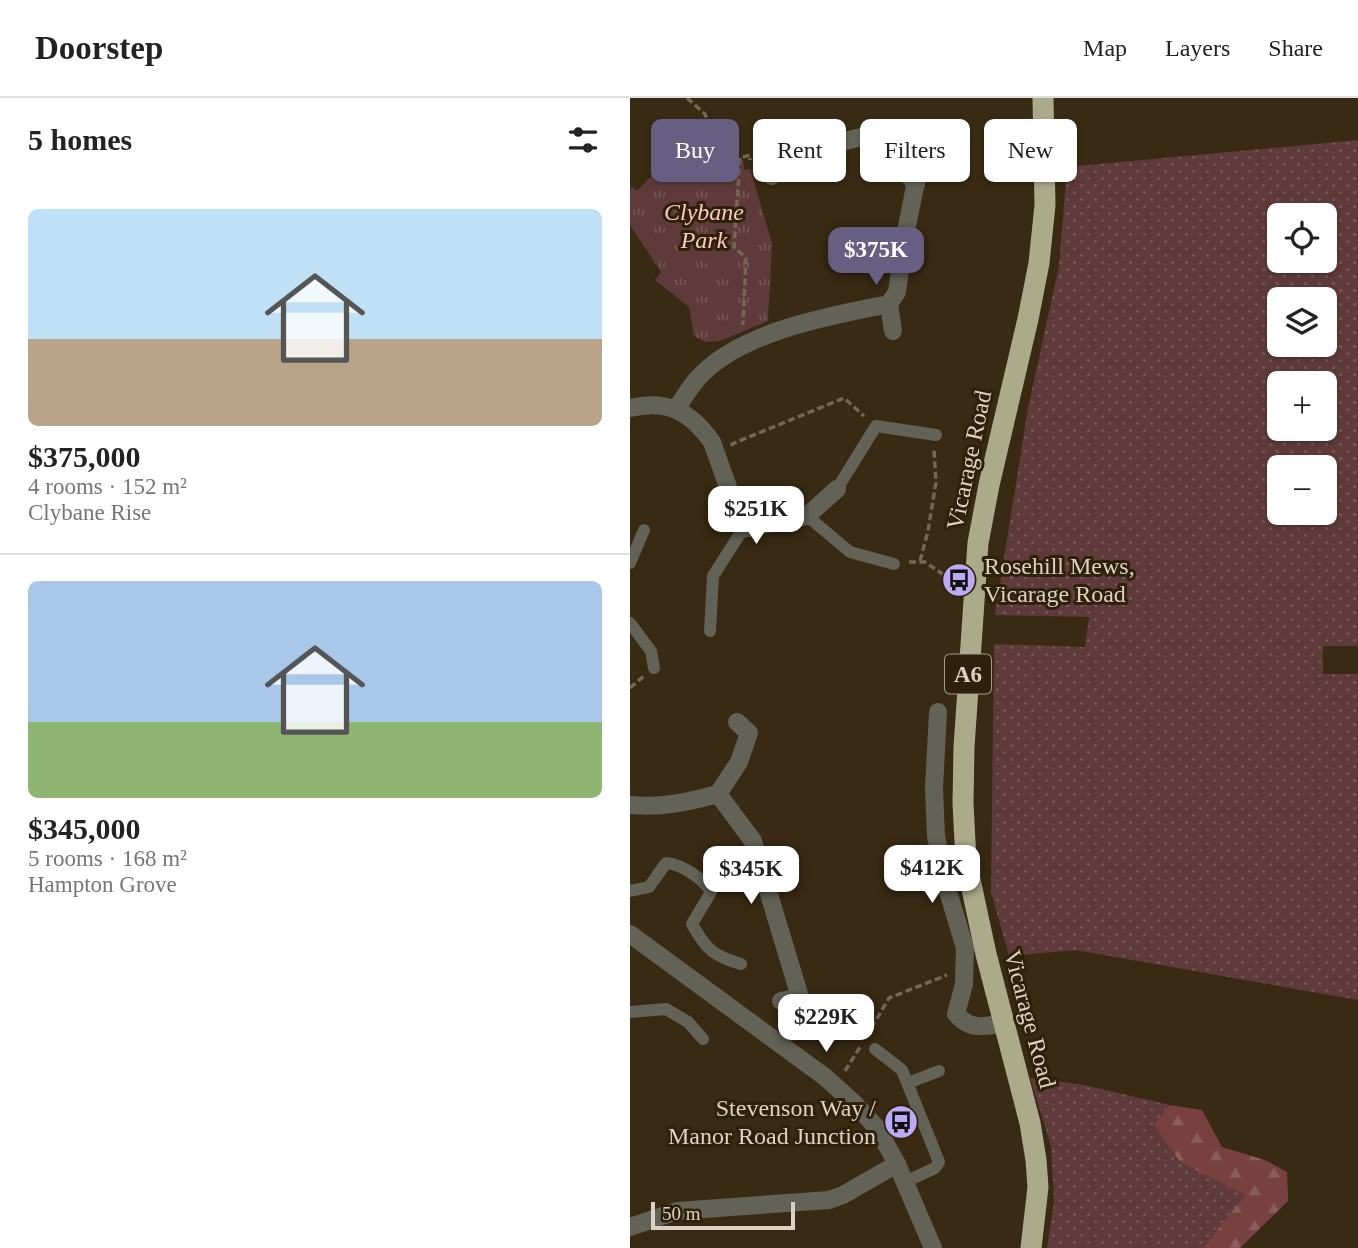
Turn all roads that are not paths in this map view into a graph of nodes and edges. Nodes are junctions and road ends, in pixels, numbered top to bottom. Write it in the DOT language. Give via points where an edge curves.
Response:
graph roads {
  1 [pos="1043,98"];
  2 [pos="914,182"];
  3 [pos="917,182"];
  4 [pos="916,185"];
  5 [pos="889,304"];
  6 [pos="894,331"];
  7 [pos="630,408"];
  8 [pos="676,410"];
  9 [pos="936,435"];
  10 [pos="837,489"];
  11 [pos="807,516"];
  12 [pos="743,529"];
  13 [pos="644,530"];
  14 [pos="630,563"];
  15 [pos="894,564"];
  16 [pos="630,623"];
  17 [pos="710,631"];
  18 [pos="654,668"];
  19 [pos="938,712"];
  20 [pos="749,730"];
  21 [pos="935,746"];
  22 [pos="964,747"];
  23 [pos="718,794"];
  24 [pos="630,805"];
  25 [pos="630,891"];
  26 [pos="630,934"];
  27 [pos="741,964"];
  28 [pos="781,1000"];
  29 [pos="630,1012"];
  30 [pos="1003,1024"];
  31 [pos="703,1040"];
  32 [pos="875,1049"];
  33 [pos="939,1071"];
  34 [pos="908,1083"];
  35 [pos="897,1164"];
  36 [pos="905,1182"];
  37 [pos="630,1227"];
  38 [pos="933,1248"];
  39 [pos="1031,1248"];
  1 -- 22 [label="highway, Vicarage Road / A6" via="1045,205 1039,263 978,543"];
  2 -- 4 [label="street"];
  3 -- 4 [label="street"];
  4 -- 5 [label="street" via="897,292"];
  5 -- 6 [label="street"];
  5 -- 8 [label="street" via="818,318 747,343 717,360"];
  7 -- 8 [label="street" via="663,404"];
  8 -- 12 [label="street" via="712,442"];
  9 -- 10 [label="lane" via="876,426"];
  10 -- 11 [label="street"];
  11 -- 12 [label="street"];
  11 -- 15 [label="lane" via="850,552"];
  12 -- 17 [label="lane" via="713,576"];
  13 -- 14 [label="lane"];
  16 -- 18 [label="lane" via="651,652"];
  19 -- 21 [label="street"];
  20 -- 23 [label="street" via="739,762"];
  21 -- 22 [label="street"];
  21 -- 30 [label="street" via="936,836 965,948 964,984 956,1014 977,1027"];
  22 -- 30 [label="highway, Vicarage Road / A6" via="966,861"];
  23 -- 24 [label="street" via="674,805"];
  23 -- 28 [label="street" via="753,841 800,1005"];
  25 -- 27 [label="lane" via="649,887 666,863 676,863 711,892 692,924 704,945 715,955"];
  26 -- 35 [label="street" via="836,1086 877,1128"];
  29 -- 31 [label="lane" via="666,1009 688,1022"];
  30 -- 39 [label="highway, Vicarage Road / A6" via="1036,1160"];
  32 -- 34 [label="lane" via="902,1070"];
  33 -- 34 [label="lane"];
  34 -- 36 [label="lane" via="939,1162"];
  35 -- 36 [label="street"];
  35 -- 37 [label="street" via="829,1200 677,1211"];
  36 -- 38 [label="street"];
}
